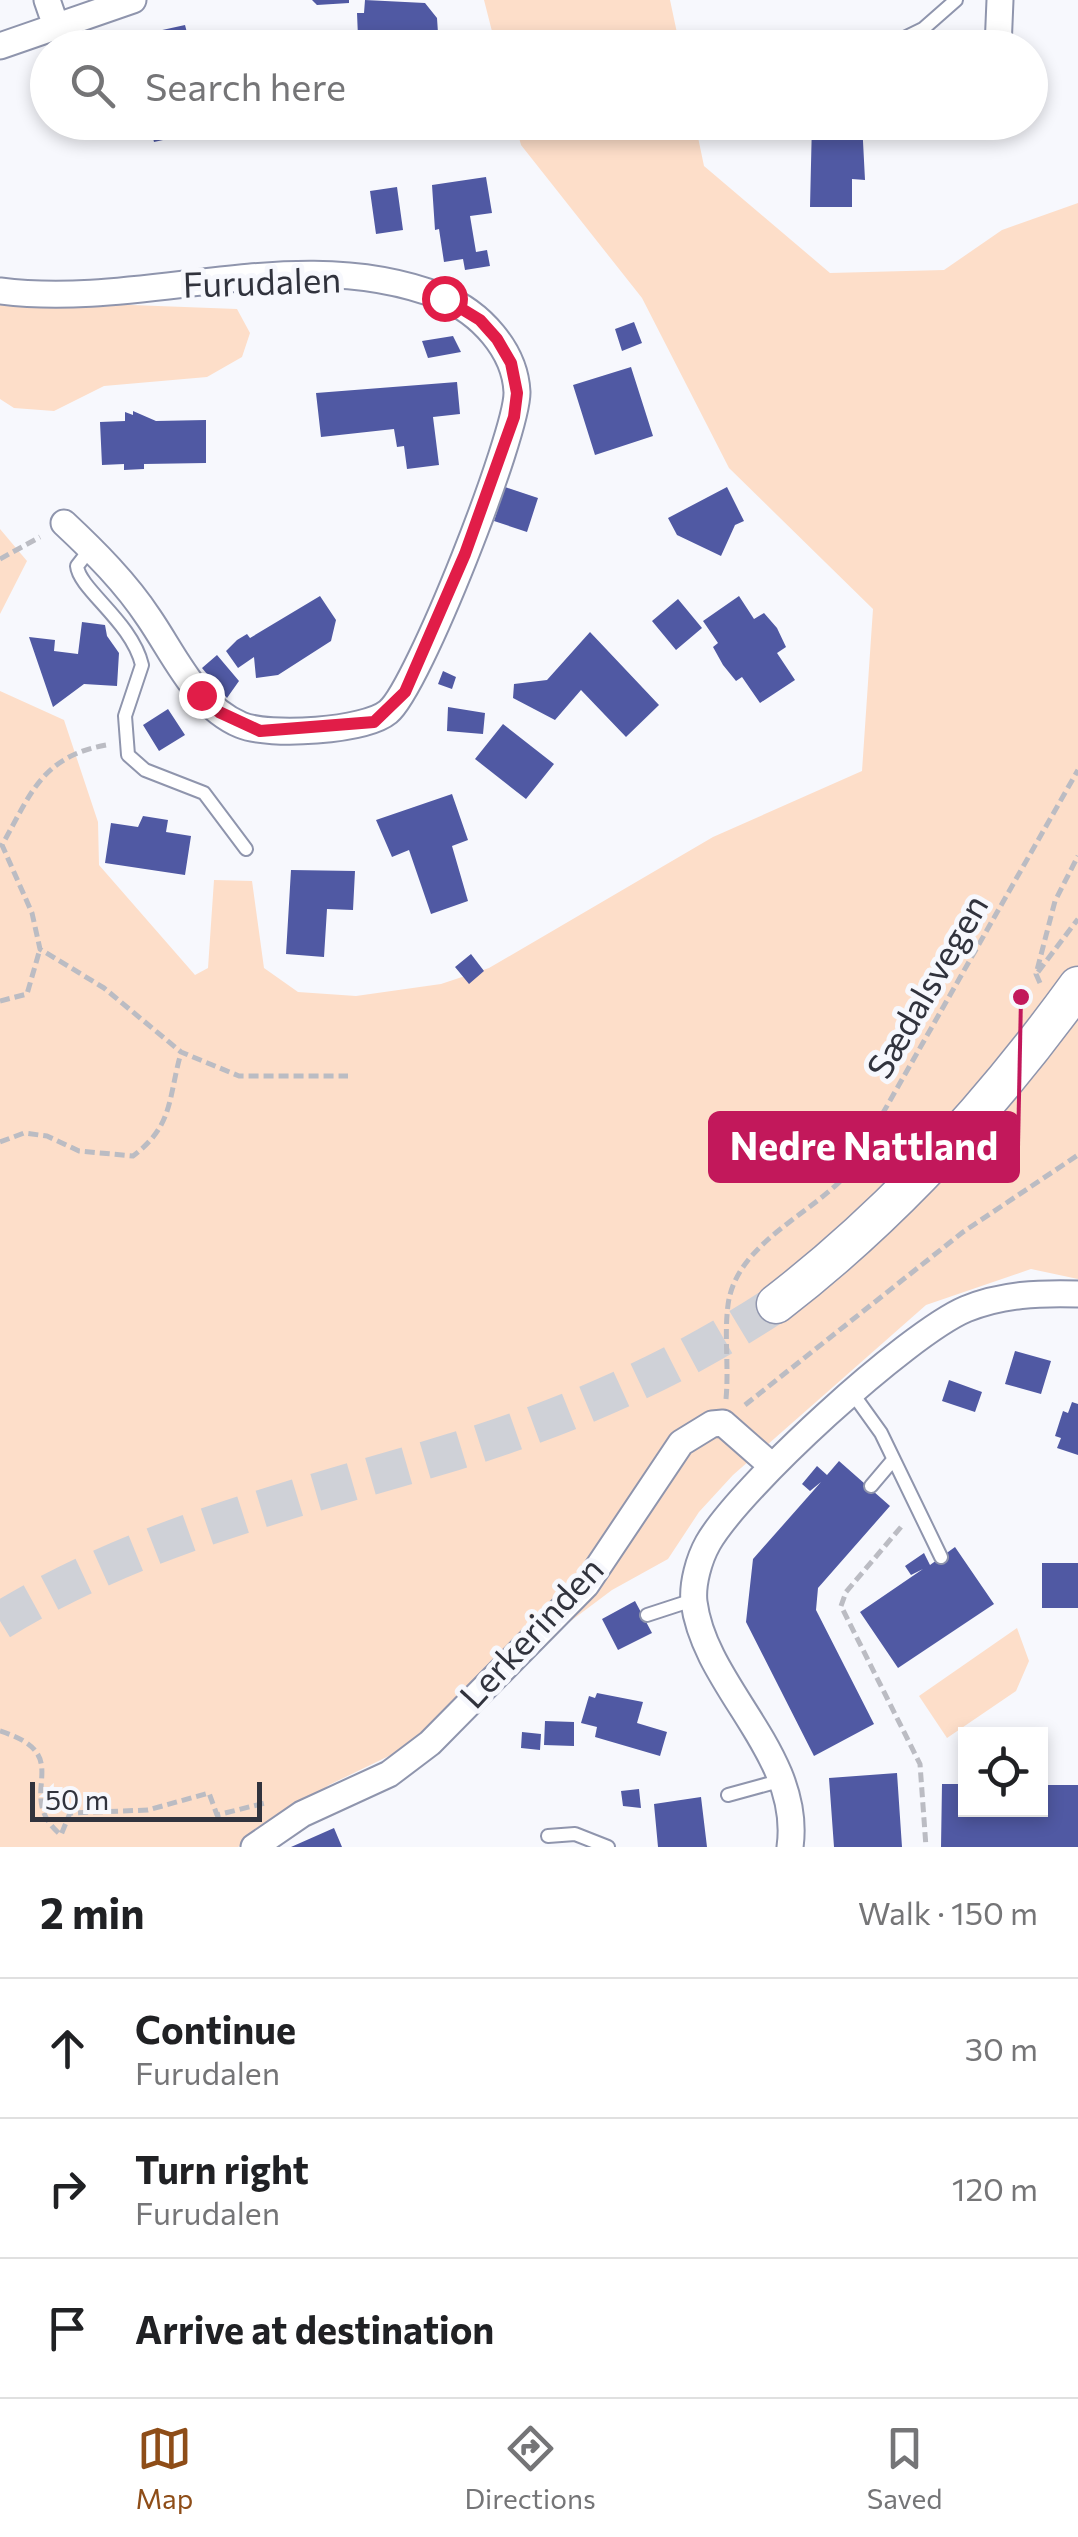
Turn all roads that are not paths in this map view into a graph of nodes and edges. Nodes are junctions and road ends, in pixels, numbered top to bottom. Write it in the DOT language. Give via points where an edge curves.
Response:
graph roads {
  1 [pos="47,0"];
  2 [pos="133,0"];
  3 [pos="956,0"];
  4 [pos="1000,0"];
  5 [pos="56,26"];
  6 [pos="45,30"];
  7 [pos="921,30"];
  8 [pos="999,30"];
  9 [pos="30,35"];
  10 [pos="0,46"];
  11 [pos="0,291"];
  12 [pos="64,523"];
  13 [pos="91,548"];
  14 [pos="246,849"];
  15 [pos="1078,986"];
  16 [pos="1078,1294"];
  17 [pos="776,1304"];
  18 [pos="853,1394"];
  19 [pos="893,1460"];
  20 [pos="772,1466"];
  21 [pos="871,1486"];
  22 [pos="941,1557"];
  23 [pos="693,1600"];
  24 [pos="647,1615"];
  25 [pos="779,1781"];
  26 [pos="728,1795"];
  27 [pos="548,1836"];
  28 [pos="254,1847"];
  29 [pos="608,1847"];
  30 [pos="790,1847"];
  1 -- 5 [label="street"];
  2 -- 5 [label="street"];
  3 -- 7 [label="lane"];
  4 -- 8 [label="street"];
  5 -- 6 [label="street"];
  9 -- 10 [label="street"];
  11 -- 13 [label="street, Furudalen" via="75,296 266,276 356,279 444,298 480,320 511,363 514,417 465,554 405,692 374,722 260,731 219,712"];
  12 -- 13 [label="street, Furudalen"];
  13 -- 14 [label="lane" via="76,566 78,577 123,622 142,665 125,716 128,755 145,770 204,793"];
  15 -- 17 [label="main road" via="977,1115 880,1218"];
  16 -- 18 [label="street" via="1033,1293 962,1311"];
  18 -- 19 [label="lane"];
  18 -- 20 [label="street"];
  19 -- 21 [label="lane"];
  19 -- 22 [label="lane"];
  20 -- 23 [label="street" via="706,1545"];
  20 -- 28 [label="street, Lerkerinden" via="723,1423 681,1443 586,1584 430,1742 389,1774 302,1814"];
  23 -- 24 [label="lane"];
  23 -- 25 [label="street" via="702,1632"];
  25 -- 26 [label="lane"];
  25 -- 30 [label="street"];
  27 -- 29 [label="lane" via="575,1834"];
}
